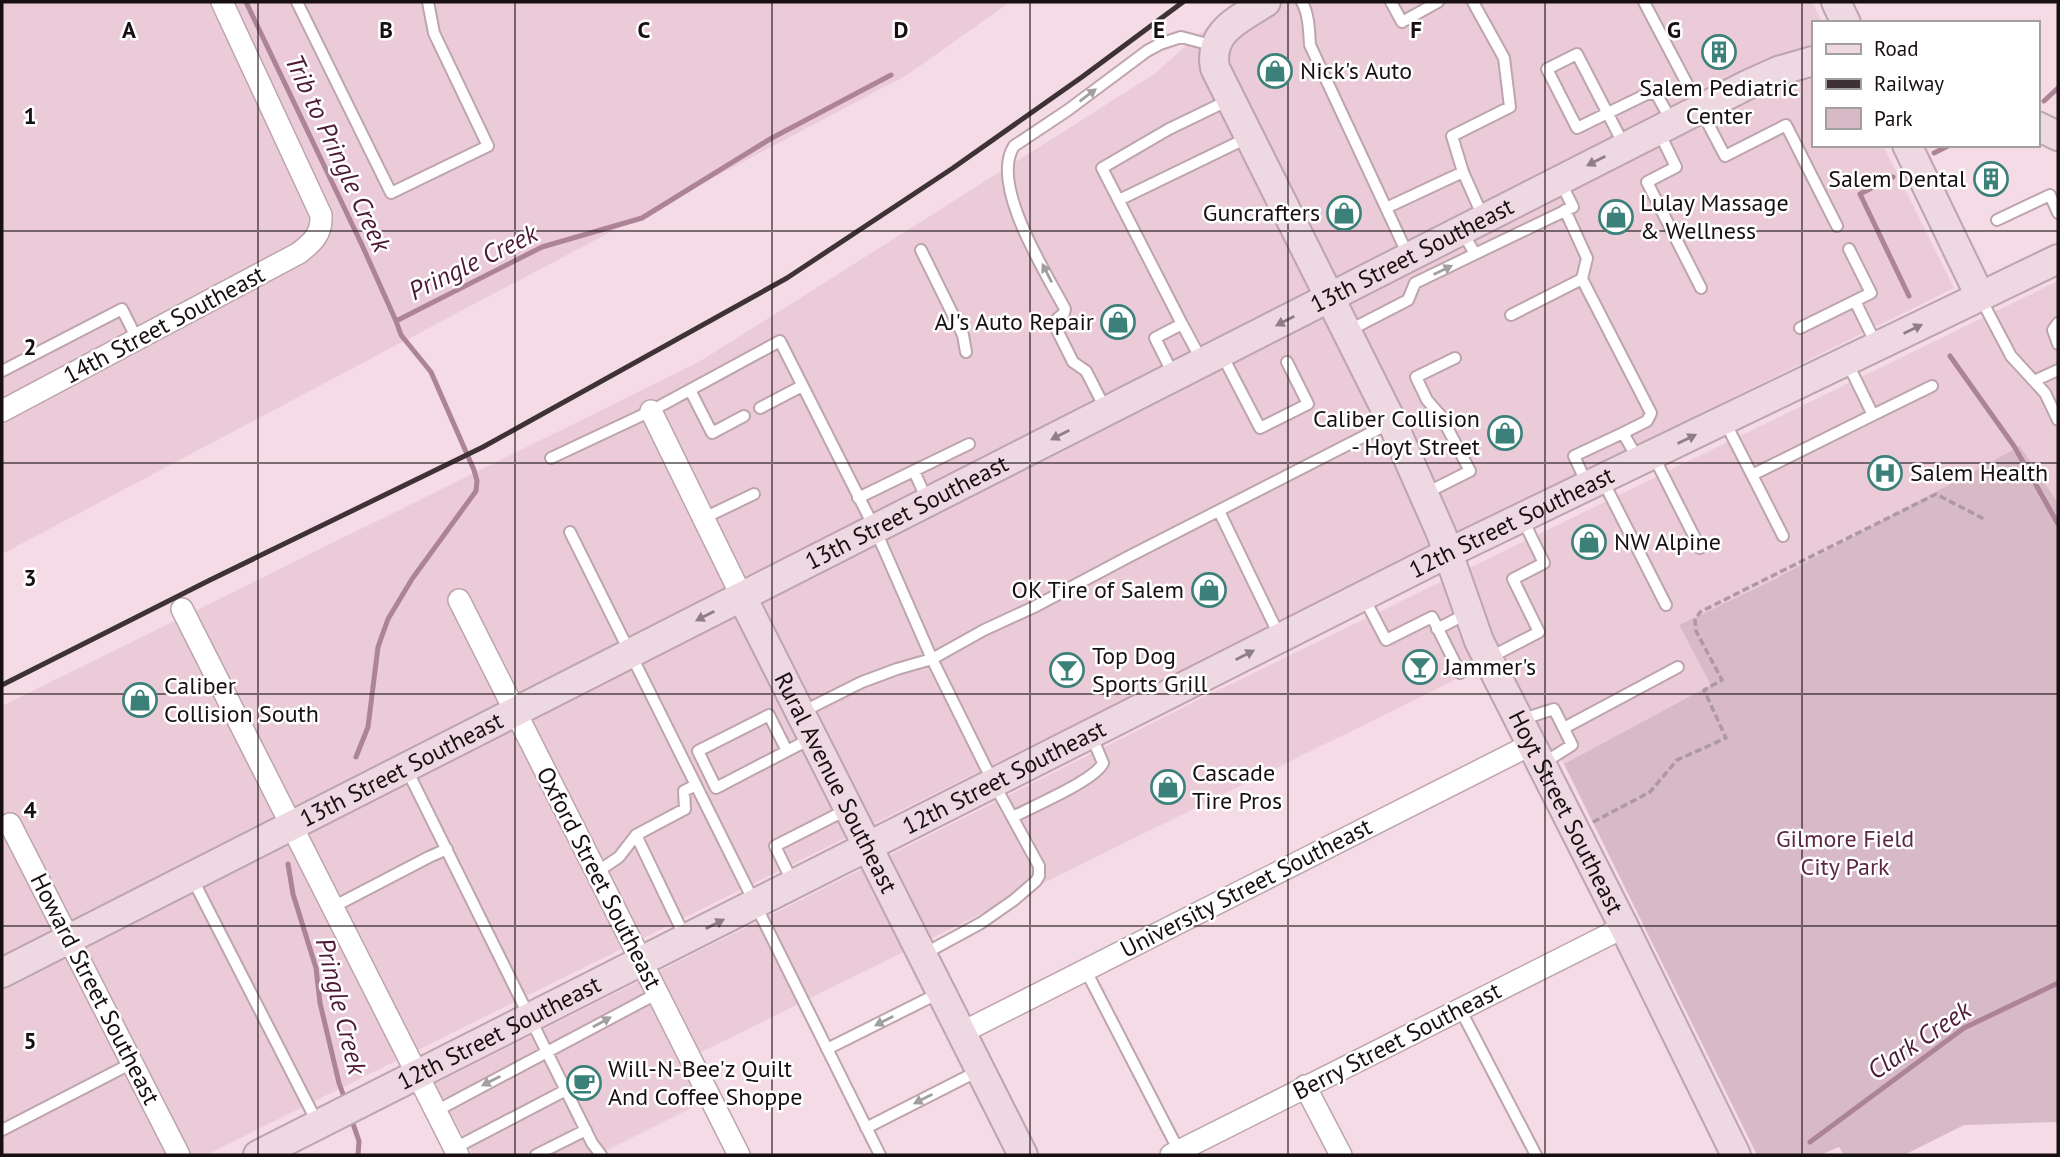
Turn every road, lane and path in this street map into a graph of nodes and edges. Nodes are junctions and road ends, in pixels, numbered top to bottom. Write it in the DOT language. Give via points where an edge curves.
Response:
graph roads {
  1 [pos="222,2"];
  2 [pos="297,2"];
  3 [pos="428,2"];
  4 [pos="1266,2"];
  5 [pos="1302,2"];
  6 [pos="1391,2"];
  7 [pos="1438,2"];
  8 [pos="1474,2"];
  9 [pos="1644,2"];
  10 [pos="1836,2"];
  11 [pos="1845,21"];
  12 [pos="1215,46"];
  13 [pos="1812,61"];
  14 [pos="1230,99"];
  15 [pos="1700,108"];
  16 [pos="1608,113"];
  17 [pos="1665,126"];
  18 [pos="2039,127"];
  19 [pos="2058,136"];
  20 [pos="1249,137"];
  21 [pos="1625,147"];
  22 [pos="1908,147"];
  23 [pos="1463,172"];
  24 [pos="1559,180"];
  25 [pos="1119,200"];
  26 [pos="1386,208"];
  27 [pos="1565,210"];
  28 [pos="2058,213"];
  29 [pos="1997,220"];
  30 [pos="1837,226"];
  31 [pos="1474,234"];
  32 [pos="1849,249"];
  33 [pos="921,250"];
  34 [pos="1409,257"];
  35 [pos="2058,259"];
  36 [pos="1582,279"];
  37 [pos="1701,288"];
  38 [pos="1980,296"];
  39 [pos="1330,298"];
  40 [pos="1856,301"];
  41 [pos="1511,315"];
  42 [pos="2058,323"];
  43 [pos="1182,324"];
  44 [pos="1800,328"];
  45 [pos="1348,331"];
  46 [pos="137,339"];
  47 [pos="2058,344"];
  48 [pos="1877,346"];
  49 [pos="966,352"];
  50 [pos="1212,358"];
  51 [pos="1455,358"];
  52 [pos="1847,361"];
  53 [pos="1287,362"];
  54 [pos="2058,370"];
  55 [pos="2,371"];
  56 [pos="1175,377"];
  57 [pos="2034,381"];
  58 [pos="802,386"];
  59 [pos="1931,386"];
  60 [pos="690,390"];
  61 [pos="760,408"];
  62 [pos="2,411"];
  63 [pos="651,411"];
  64 [pos="1106,411"];
  65 [pos="1873,415"];
  66 [pos="744,416"];
  67 [pos="2058,420"];
  68 [pos="1724,421"];
  69 [pos="1392,422"];
  70 [pos="1623,433"];
  71 [pos="969,444"];
  72 [pos="551,458"];
  73 [pos="1646,458"];
  74 [pos="914,471"];
  75 [pos="1752,475"];
  76 [pos="1595,483"];
  77 [pos="754,494"];
  78 [pos="1424,494"];
  79 [pos="858,498"];
  80 [pos="928,502"];
  81 [pos="1219,511"];
  82 [pos="704,518"];
  83 [pos="1522,518"];
  84 [pos="1984,519"];
  85 [pos="875,529"];
  86 [pos="570,532"];
  87 [pos="1783,536"];
  88 [pos="1700,548"];
  89 [pos="1448,553"];
  90 [pos="1363,596"];
  91 [pos="742,597"];
  92 [pos="459,600"];
  93 [pos="1666,605"];
  94 [pos="182,609"];
  95 [pos="1468,612"];
  96 [pos="1437,629"];
  97 [pos="1280,637"];
  98 [pos="630,654"];
  99 [pos="1488,658"];
  100 [pos="932,659"];
  101 [pos="1678,667"];
  102 [pos="516,712"];
  103 [pos="807,725"];
  104 [pos="1564,728"];
  105 [pos="1090,733"];
  106 [pos="1531,743"];
  107 [pos="787,751"];
  108 [pos="406,768"];
  109 [pos="993,782"];
  110 [pos="696,785"];
  111 [pos="849,809"];
  112 [pos="1013,817"];
  113 [pos="292,825"];
  114 [pos="1576,831"];
  115 [pos="9,832"];
  116 [pos="636,835"];
  117 [pos="867,845"];
  118 [pos="447,849"];
  119 [pos="597,872"];
  120 [pos="191,877"];
  121 [pos="793,883"];
  122 [pos="755,903"];
  123 [pos="333,907"];
  124 [pos="1624,927"];
  125 [pos="70,939"];
  126 [pos="686,939"];
  127 [pos="922,955"];
  128 [pos="642,961"];
  129 [pos="1085,970"];
  130 [pos="2,973"];
  131 [pos="941,992"];
  132 [pos="658,993"];
  133 [pos="1460,1009"];
  134 [pos="530,1017"];
  135 [pos="961,1033"];
  136 [pos="827,1049"];
  137 [pos="548,1052"];
  138 [pos="132,1063"];
  139 [pos="980,1070"];
  140 [pos="417,1073"];
  141 [pos="1305,1086"];
  142 [pos="566,1090"];
  143 [pos="436,1111"];
  144 [pos="326,1121"];
  145 [pos="866,1128"];
  146 [pos="2,1130"];
  147 [pos="586,1130"];
  148 [pos="457,1152"];
  149 [pos="1177,1154"];
  150 [pos="179,1155"];
  151 [pos="258,1155"];
  152 [pos="537,1155"];
  153 [pos="601,1155"];
  154 [pos="739,1155"];
  155 [pos="880,1155"];
  156 [pos="1023,1155"];
  157 [pos="1340,1155"];
  158 [pos="1536,1155"];
  159 [pos="1736,1155"];
  1 -- 46 [label="street, 14th Street Southeast" via="321,215 320,232 299,253"];
  2 -- 3 [label="lane" via="391,194 488,146 434,33"];
  4 -- 12 [label="main road" via="1229,26"];
  5 -- 26 [label="lane" via="1310,45"];
  6 -- 7 [label="lane" via="1402,22"];
  8 -- 23 [label="lane" via="1504,58 1510,107 1452,136"];
  9 -- 15 [label="lane"];
  10 -- 11 [label="main road"];
  12 -- 14 [label="main road, Hoyt Street Southeast" via="1215,68"];
  64 -- 12 [label="lane, one-way" via="1055,326 1065,309 1016,213 1009,154 1147,51 1181,37"];
  13 -- 15 [label="main road, 13th Street Southeast" via="1778,71"];
  14 -- 20 [label="main road, Hoyt Street Southeast"];
  14 -- 25 [label="lane" via="1102,168"];
  15 -- 17 [label="main road, 13th Street Southeast"];
  15 -- 30 [label="lane" via="1725,156 1786,125"];
  16 -- 16 [label="lane" via="1577,54 1547,69 1577,128"];
  16 -- 17 [label="lane" via="1649,93 1657,95"];
  16 -- 21 [label="lane"];
  17 -- 21 [label="main road, 13th Street Southeast"];
  17 -- 37 [label="lane" via="1676,167 1647,182"];
  18 -- 19 [label="main road"];
  20 -- 25 [label="lane"];
  20 -- 39 [label="main road, Hoyt Street Southeast"];
  21 -- 24 [label="main road, 13th Street Southeast, one-way"];
  22 -- 38 [label="main road"];
  23 -- 26 [label="lane"];
  23 -- 31 [label="lane"];
  24 -- 27 [label="lane" via="1573,207"];
  24 -- 31 [label="main road, 13th Street Southeast"];
  25 -- 43 [label="lane"];
  26 -- 34 [label="lane"];
  27 -- 31 [label="lane"];
  27 -- 36 [label="lane" via="1587,257"];
  28 -- 29 [label="lane" via="2050,195"];
  31 -- 34 [label="main road, 13th Street Southeast"];
  45 -- 31 [label="lane, one-way" via="1408,300 1415,283"];
  32 -- 40 [label="lane" via="1871,293"];
  33 -- 49 [label="lane" via="963,335"];
  34 -- 39 [label="main road, 13th Street Southeast"];
  35 -- 38 [label="main road, 12th Street Southeast"];
  36 -- 41 [label="lane"];
  36 -- 70 [label="lane" via="1651,413 1647,421"];
  48 -- 38 [label="main road, 12th Street Southeast, one-way"];
  38 -- 57 [label="lane" via="2011,356"];
  39 -- 45 [label="main road, Hoyt Street Southeast"];
  39 -- 50 [label="main road, 13th Street Southeast, one-way"];
  40 -- 44 [label="lane"];
  40 -- 48 [label="lane"];
  42 -- 47 [label="lane" via="2053,330"];
  43 -- 50 [label="lane"];
  43 -- 56 [label="lane" via="1155,338"];
  45 -- 69 [label="main road, Hoyt Street Southeast"];
  46 -- 55 [label="lane" via="122,309"];
  46 -- 62 [label="street, 14th Street Southeast"];
  48 -- 52 [label="main road, 12th Street Southeast"];
  50 -- 53 [label="lane" via="1260,428 1308,404"];
  50 -- 56 [label="main road, 13th Street Southeast"];
  51 -- 78 [label="lane" via="1416,377 1470,471"];
  52 -- 65 [label="lane"];
  52 -- 68 [label="main road, 12th Street Southeast"];
  54 -- 57 [label="lane"];
  56 -- 64 [label="main road, 13th Street Southeast"];
  57 -- 67 [label="lane"];
  58 -- 60 [label="lane" via="780,341"];
  58 -- 61 [label="lane"];
  58 -- 79 [label="lane"];
  59 -- 65 [label="lane"];
  60 -- 63 [label="lane"];
  60 -- 66 [label="lane" via="712,433"];
  63 -- 72 [label="lane"];
  63 -- 82 [label="street, Rural Avenue Southeast"];
  64 -- 80 [label="main road, 13th Street Southeast, one-way"];
  65 -- 75 [label="lane"];
  73 -- 68 [label="main road, 12th Street Southeast, one-way"];
  68 -- 75 [label="lane"];
  69 -- 78 [label="main road, Hoyt Street Southeast"];
  69 -- 81 [label="lane"];
  70 -- 73 [label="lane"];
  70 -- 76 [label="lane" via="1574,456"];
  71 -- 74 [label="lane"];
  73 -- 76 [label="main road, 12th Street Southeast"];
  73 -- 88 [label="lane"];
  74 -- 79 [label="lane"];
  74 -- 80 [label="lane"];
  75 -- 87 [label="lane"];
  76 -- 83 [label="main road, 12th Street Southeast"];
  76 -- 93 [label="lane"];
  77 -- 82 [label="lane"];
  78 -- 89 [label="main road, Hoyt Street Southeast"];
  79 -- 85 [label="lane"];
  80 -- 85 [label="main road, 13th Street Southeast"];
  81 -- 97 [label="lane"];
  81 -- 100 [label="lane"];
  82 -- 91 [label="street, Rural Avenue Southeast"];
  83 -- 89 [label="main road, 12th Street Southeast"];
  83 -- 99 [label="lane" via="1544,563 1513,579 1539,632"];
  84 -- 114 [label="path" via="1936,494 1700,611 1696,631 1722,680 1703,690 1726,738 1677,760 1650,792"];
  85 -- 91 [label="main road, 13th Street Southeast"];
  85 -- 100 [label="lane"];
  86 -- 98 [label="lane"];
  89 -- 90 [label="main road, 12th Street Southeast"];
  89 -- 95 [label="main road, Hoyt Street Southeast"];
  90 -- 96 [label="lane" via="1386,640 1432,617"];
  90 -- 97 [label="main road, 12th Street Southeast"];
  91 -- 98 [label="main road, 13th Street Southeast, one-way"];
  91 -- 103 [label="main road, Rural Avenue Southeast"];
  92 -- 102 [label="street, Oxford Street Southeast"];
  94 -- 113 [label="street"];
  95 -- 96 [label="lane"];
  95 -- 99 [label="main road, Hoyt Street Southeast"];
  96 -- 99 [label="lane" via="1460,673"];
  105 -- 97 [label="main road, 12th Street Southeast, one-way"];
  98 -- 102 [label="main road, 13th Street Southeast"];
  98 -- 110 [label="lane"];
  99 -- 106 [label="main road, Hoyt Street Southeast"];
  100 -- 103 [label="lane" via="862,682"];
  100 -- 109 [label="lane"];
  101 -- 104 [label="lane"];
  102 -- 108 [label="main road, 13th Street Southeast"];
  102 -- 119 [label="street, Oxford Street Southeast"];
  103 -- 107 [label="lane"];
  103 -- 111 [label="main road, Rural Avenue Southeast"];
  104 -- 106 [label="lane" via="1572,745"];
  104 -- 106 [label="lane" via="1554,709"];
  105 -- 109 [label="main road, 12th Street Southeast"];
  105 -- 112 [label="lane" via="1103,763 1100,770"];
  106 -- 114 [label="main road, Hoyt Street Southeast"];
  106 -- 129 [label="street, University Street Southeast"];
  107 -- 107 [label="lane" via="716,788 698,751 769,715"];
  108 -- 113 [label="main road, 13th Street Southeast"];
  108 -- 118 [label="lane"];
  109 -- 112 [label="lane"];
  109 -- 117 [label="main road, 12th Street Southeast"];
  110 -- 116 [label="lane" via="684,791 685,808"];
  110 -- 122 [label="lane"];
  111 -- 117 [label="main road, Rural Avenue Southeast"];
  111 -- 121 [label="lane" via="775,846"];
  112 -- 127 [label="lane" via="1039,866 1036,881 981,923"];
  113 -- 120 [label="main road, 13th Street Southeast"];
  113 -- 123 [label="street"];
  114 -- 124 [label="main road, Hoyt Street Southeast"];
  115 -- 125 [label="street, Howard Street Southeast"];
  116 -- 119 [label="lane" via="619,857"];
  116 -- 126 [label="lane"];
  117 -- 121 [label="main road, 12th Street Southeast"];
  117 -- 127 [label="main road, Rural Avenue Southeast"];
  118 -- 123 [label="lane"];
  118 -- 134 [label="lane"];
  119 -- 128 [label="street, Oxford Street Southeast"];
  120 -- 125 [label="main road, 13th Street Southeast"];
  120 -- 144 [label="lane"];
  121 -- 122 [label="main road, 12th Street Southeast"];
  126 -- 122 [label="main road, 12th Street Southeast, one-way"];
  122 -- 136 [label="lane"];
  123 -- 140 [label="street"];
  124 -- 133 [label="street, Berry Street Southeast"];
  124 -- 159 [label="main road, Hoyt Street Southeast"];
  125 -- 130 [label="main road, 13th Street Southeast"];
  125 -- 138 [label="street, Howard Street Southeast"];
  126 -- 128 [label="main road, 12th Street Southeast"];
  127 -- 131 [label="main road, Rural Avenue Southeast"];
  128 -- 132 [label="street, Oxford Street Southeast"];
  128 -- 134 [label="main road, 12th Street Southeast"];
  129 -- 135 [label="street, University Street Southeast"];
  129 -- 149 [label="lane"];
  131 -- 135 [label="main road, Rural Avenue Southeast"];
  131 -- 136 [label="lane, one-way"];
  137 -- 132 [label="lane, one-way"];
  132 -- 154 [label="street, Oxford Street Southeast"];
  133 -- 141 [label="street, Berry Street Southeast"];
  133 -- 158 [label="lane"];
  134 -- 137 [label="lane"];
  134 -- 140 [label="main road, 12th Street Southeast"];
  135 -- 139 [label="main road, Rural Avenue Southeast"];
  136 -- 145 [label="lane"];
  137 -- 142 [label="lane"];
  137 -- 143 [label="lane, one-way"];
  138 -- 146 [label="lane"];
  138 -- 150 [label="street, Howard Street Southeast"];
  139 -- 145 [label="lane, one-way"];
  139 -- 156 [label="main road, Rural Avenue Southeast"];
  140 -- 143 [label="street"];
  140 -- 144 [label="main road, 12th Street Southeast"];
  141 -- 149 [label="street, Berry Street Southeast"];
  141 -- 157 [label="street"];
  142 -- 147 [label="lane"];
  142 -- 148 [label="lane"];
  143 -- 148 [label="street"];
  144 -- 151 [label="main road, 12th Street Southeast"];
  145 -- 155 [label="lane"];
  147 -- 152 [label="lane"];
  147 -- 153 [label="lane"];
}
